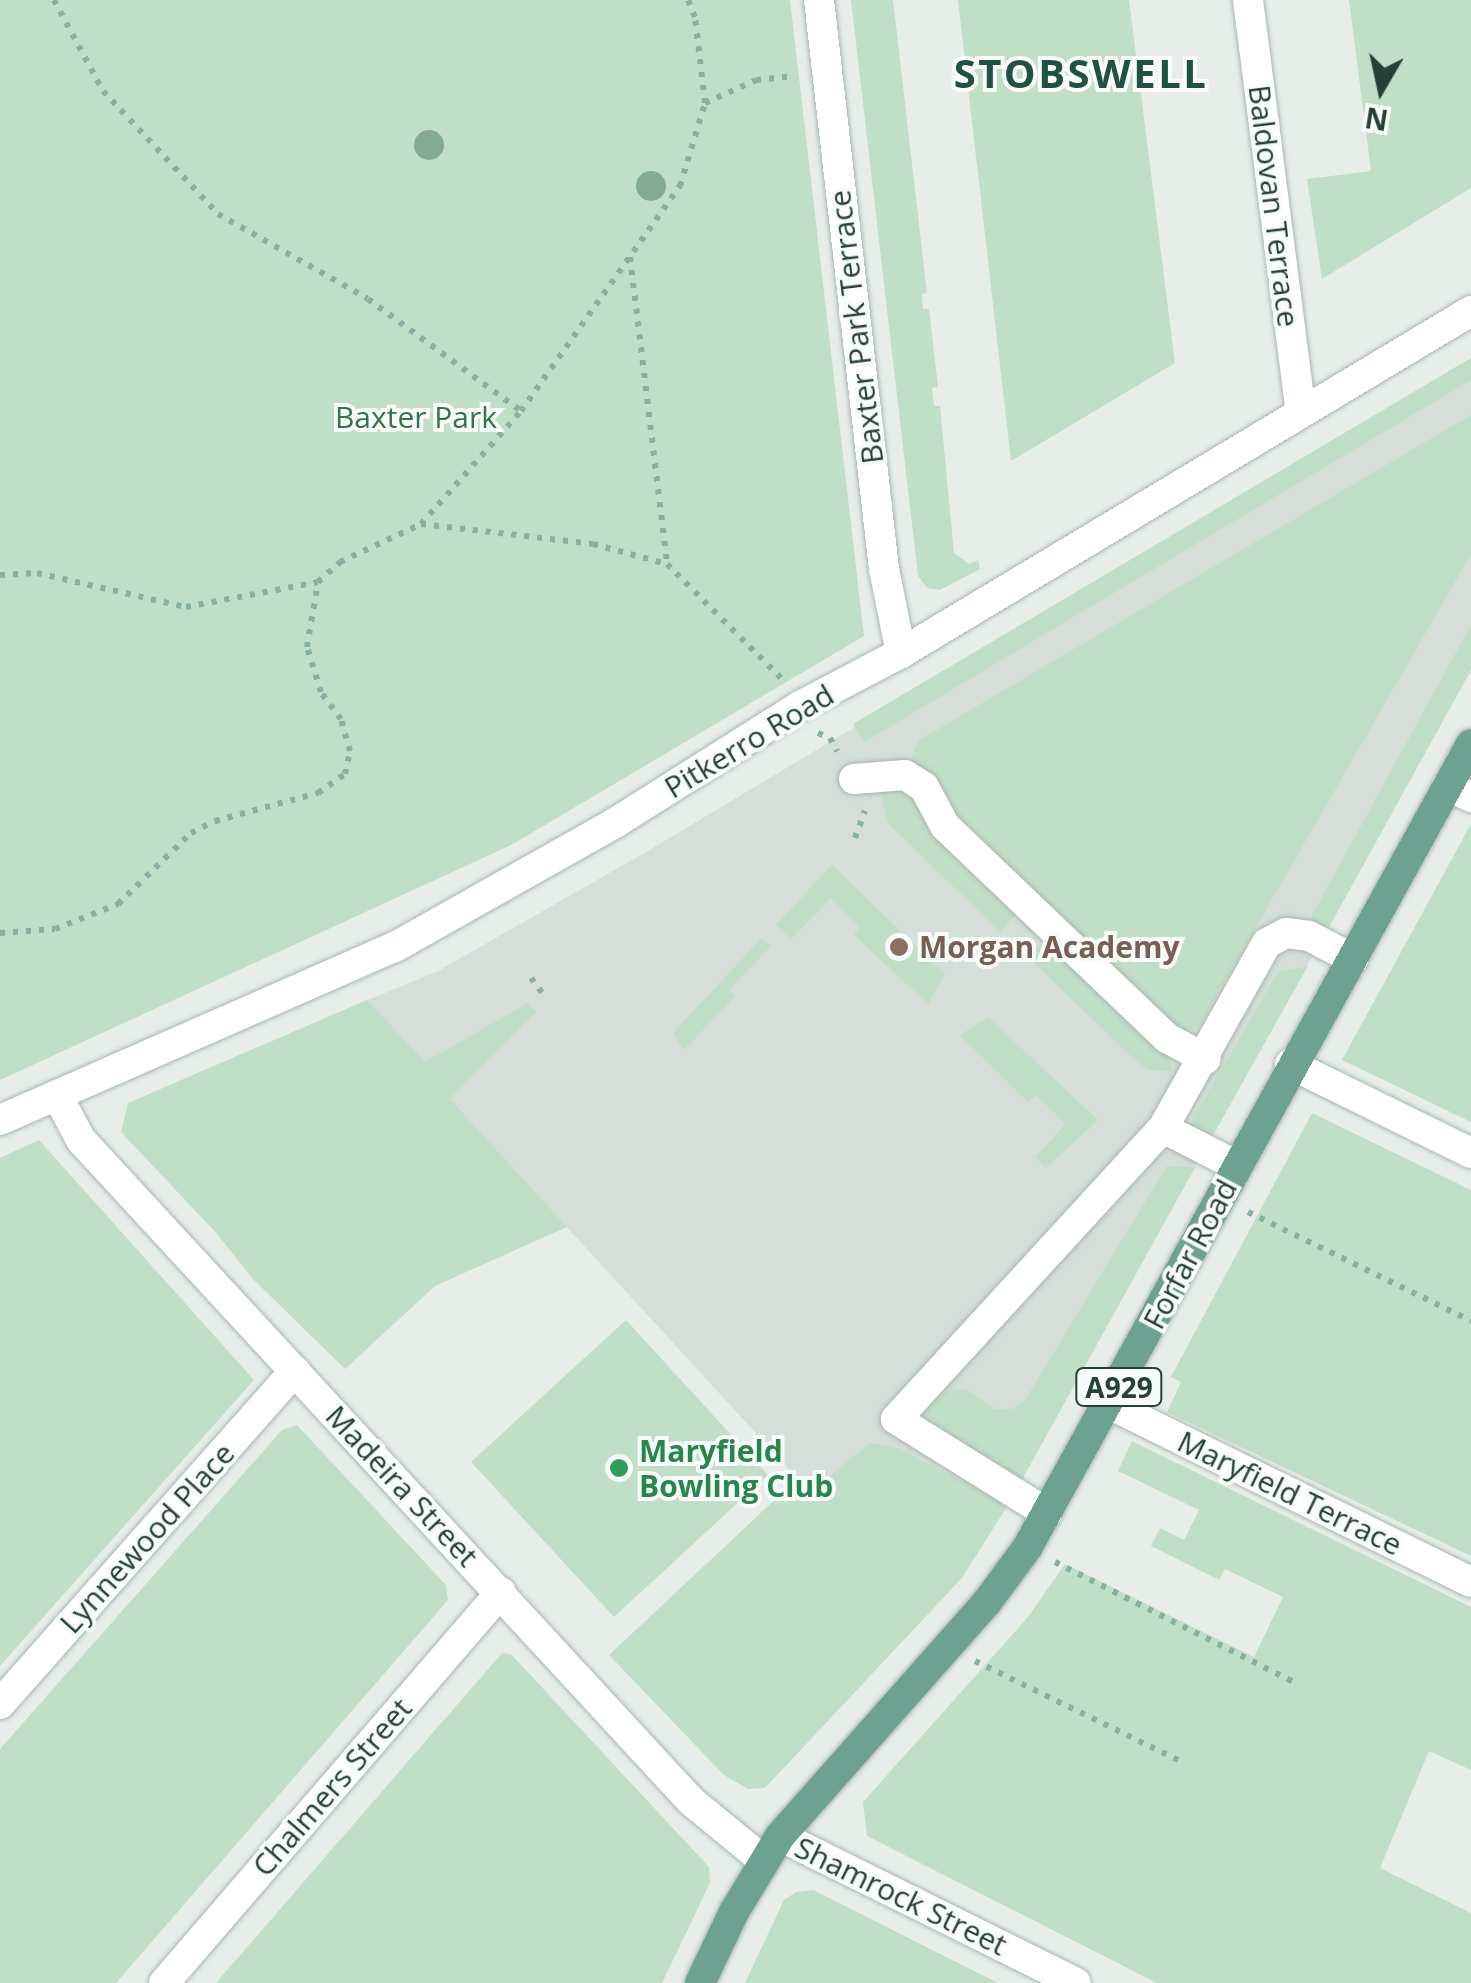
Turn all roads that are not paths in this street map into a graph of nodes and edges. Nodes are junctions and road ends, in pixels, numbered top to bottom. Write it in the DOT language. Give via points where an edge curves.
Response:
graph roads {
  1 [pos="819,0"];
  2 [pos="1248,0"];
  3 [pos="1471,311"];
  4 [pos="1301,412"];
  5 [pos="900,653"];
  6 [pos="1471,744"];
  7 [pos="854,779"];
  8 [pos="1459,791"];
  9 [pos="1353,959"];
  10 [pos="1206,1059"];
  11 [pos="1290,1064"];
  12 [pos="57,1095"];
  13 [pos="0,1120"];
  14 [pos="1163,1128"];
  15 [pos="1471,1152"];
  16 [pos="1237,1166"];
  17 [pos="295,1371"];
  18 [pos="1109,1404"];
  19 [pos="1048,1513"];
  20 [pos="1471,1582"];
  21 [pos="501,1592"];
  22 [pos="0,1704"];
  23 [pos="772,1848"];
  24 [pos="164,1983"];
  25 [pos="700,1983"];
  26 [pos="1076,1983"];
  1 -- 5 [label="street, Baxter Park Terrace" via="884,569"];
  2 -- 4 [label="street, Baldovan Terrace"];
  3 -- 4 [label="street, Pitkerro Road"];
  4 -- 5 [label="street, Pitkerro Road"];
  5 -- 12 [label="street, Pitkerro Road" via="395,947"];
  6 -- 8 [label="main road, Forfar Road / A929"];
  7 -- 10 [label="street" via="906,774 924,787 945,826 1167,1038"];
  8 -- 9 [label="main road, Forfar Road / A929"];
  9 -- 10 [label="street" via="1310,936 1286,934 1267,943"];
  9 -- 11 [label="main road, Forfar Road / A929"];
  10 -- 14 [label="street"];
  11 -- 15 [label="street"];
  11 -- 16 [label="main road, Forfar Road / A929"];
  12 -- 13 [label="street, Pitkerro Road"];
  12 -- 17 [label="street, Madeira Street" via="81,1140"];
  14 -- 16 [label="street"];
  14 -- 19 [label="street" via="896,1419"];
  16 -- 18 [label="main road, Forfar Road / A929"];
  17 -- 21 [label="street, Madeira Street"];
  17 -- 22 [label="street, Lynnewood Place"];
  18 -- 19 [label="main road, Forfar Road / A929"];
  18 -- 20 [label="street, Maryfield Terrace"];
  19 -- 23 [label="main road, Forfar Road / A929" via="947,1648"];
  21 -- 23 [label="street, Madeira Street" via="690,1801"];
  21 -- 24 [label="street, Chalmers Street"];
  23 -- 25 [label="main road, Forfar Road / A929"];
  23 -- 26 [label="street, Shamrock Street"];
}
